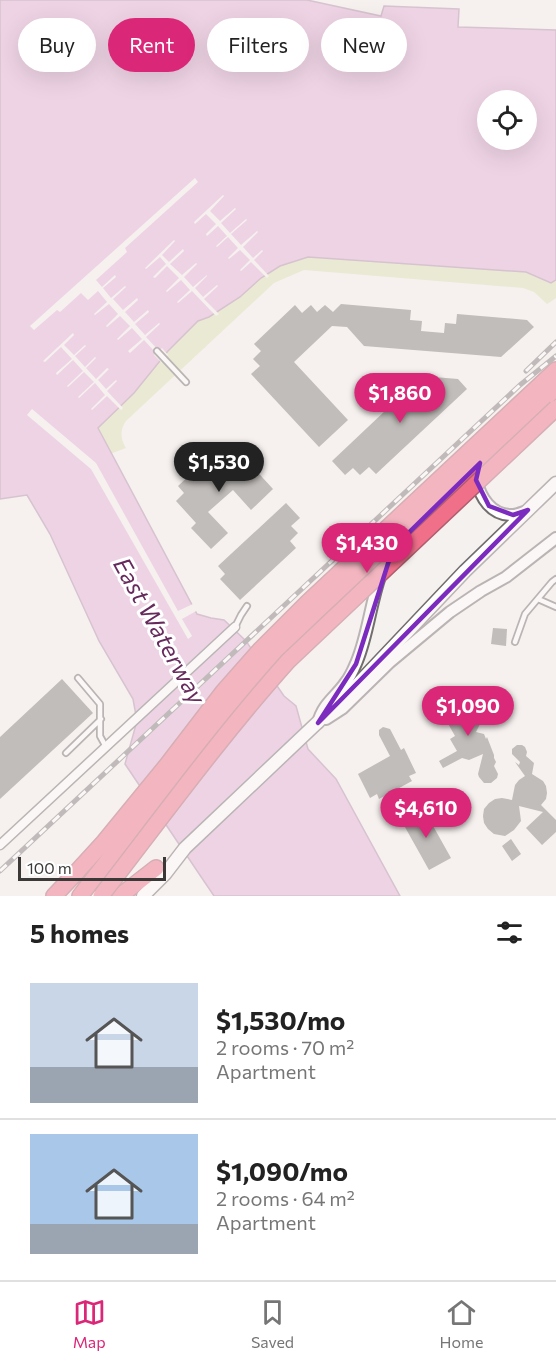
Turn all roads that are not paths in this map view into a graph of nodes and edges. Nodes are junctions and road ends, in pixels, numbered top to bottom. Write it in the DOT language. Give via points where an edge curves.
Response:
graph roads {
  1 [pos="158,351"];
  2 [pos="556,370"];
  3 [pos="186,382"];
  4 [pos="556,390"];
  5 [pos="556,400"];
  6 [pos="556,408"];
  7 [pos="480,463"];
  8 [pos="556,483"];
  9 [pos="528,510"];
  10 [pos="556,538"];
  11 [pos="556,579"];
  12 [pos="538,599"];
  13 [pos="248,606"];
  14 [pos="556,607"];
  15 [pos="235,627"];
  16 [pos="515,642"];
  17 [pos="78,678"];
  18 [pos="100,719"];
  19 [pos="318,723"];
  20 [pos="105,747"];
  21 [pos="66,753"];
  22 [pos="178,795"];
  23 [pos="0,845"];
  24 [pos="185,848"];
  25 [pos="156,868"];
  26 [pos="54,896"];
  27 [pos="80,896"];
  28 [pos="95,896"];
  29 [pos="100,896"];
  30 [pos="111,896"];
  31 [pos="120,896"];
  32 [pos="143,896"];
  1 -- 3 [label="lane"];
  2 -- 26 [label="highway" via="261,649 134,806"];
  4 -- 7 [label="street"];
  4 -- 27 [label="highway" via="266,662"];
  5 -- 7 [label="street" via="504,448"];
  6 -- 22 [label="highway, bridge" via="288,661"];
  7 -- 9 [label="street" via="476,480 479,493 489,506 513,515"];
  7 -- 19 [label="street" via="393,548 356,664 321,712"];
  8 -- 9 [label="main road"];
  9 -- 19 [label="main road"];
  10 -- 19 [label="street" via="506,577 450,612 343,708"];
  11 -- 12 [label="lane"];
  12 -- 14 [label="lane"];
  12 -- 16 [label="lane" via="525,614"];
  13 -- 15 [label="lane"];
  15 -- 20 [label="street"];
  17 -- 18 [label="lane" via="100,704"];
  18 -- 20 [label="lane"];
  18 -- 21 [label="lane"];
  19 -- 24 [label="main road"];
  20 -- 23 [label="street"];
  22 -- 29 [label="highway, bridge"];
  22 -- 30 [label="highway, bridge"];
  24 -- 25 [label="main road"];
  24 -- 32 [label="main road"];
  25 -- 28 [label="main road" via="125,886"];
  25 -- 31 [label="highway"];
}
